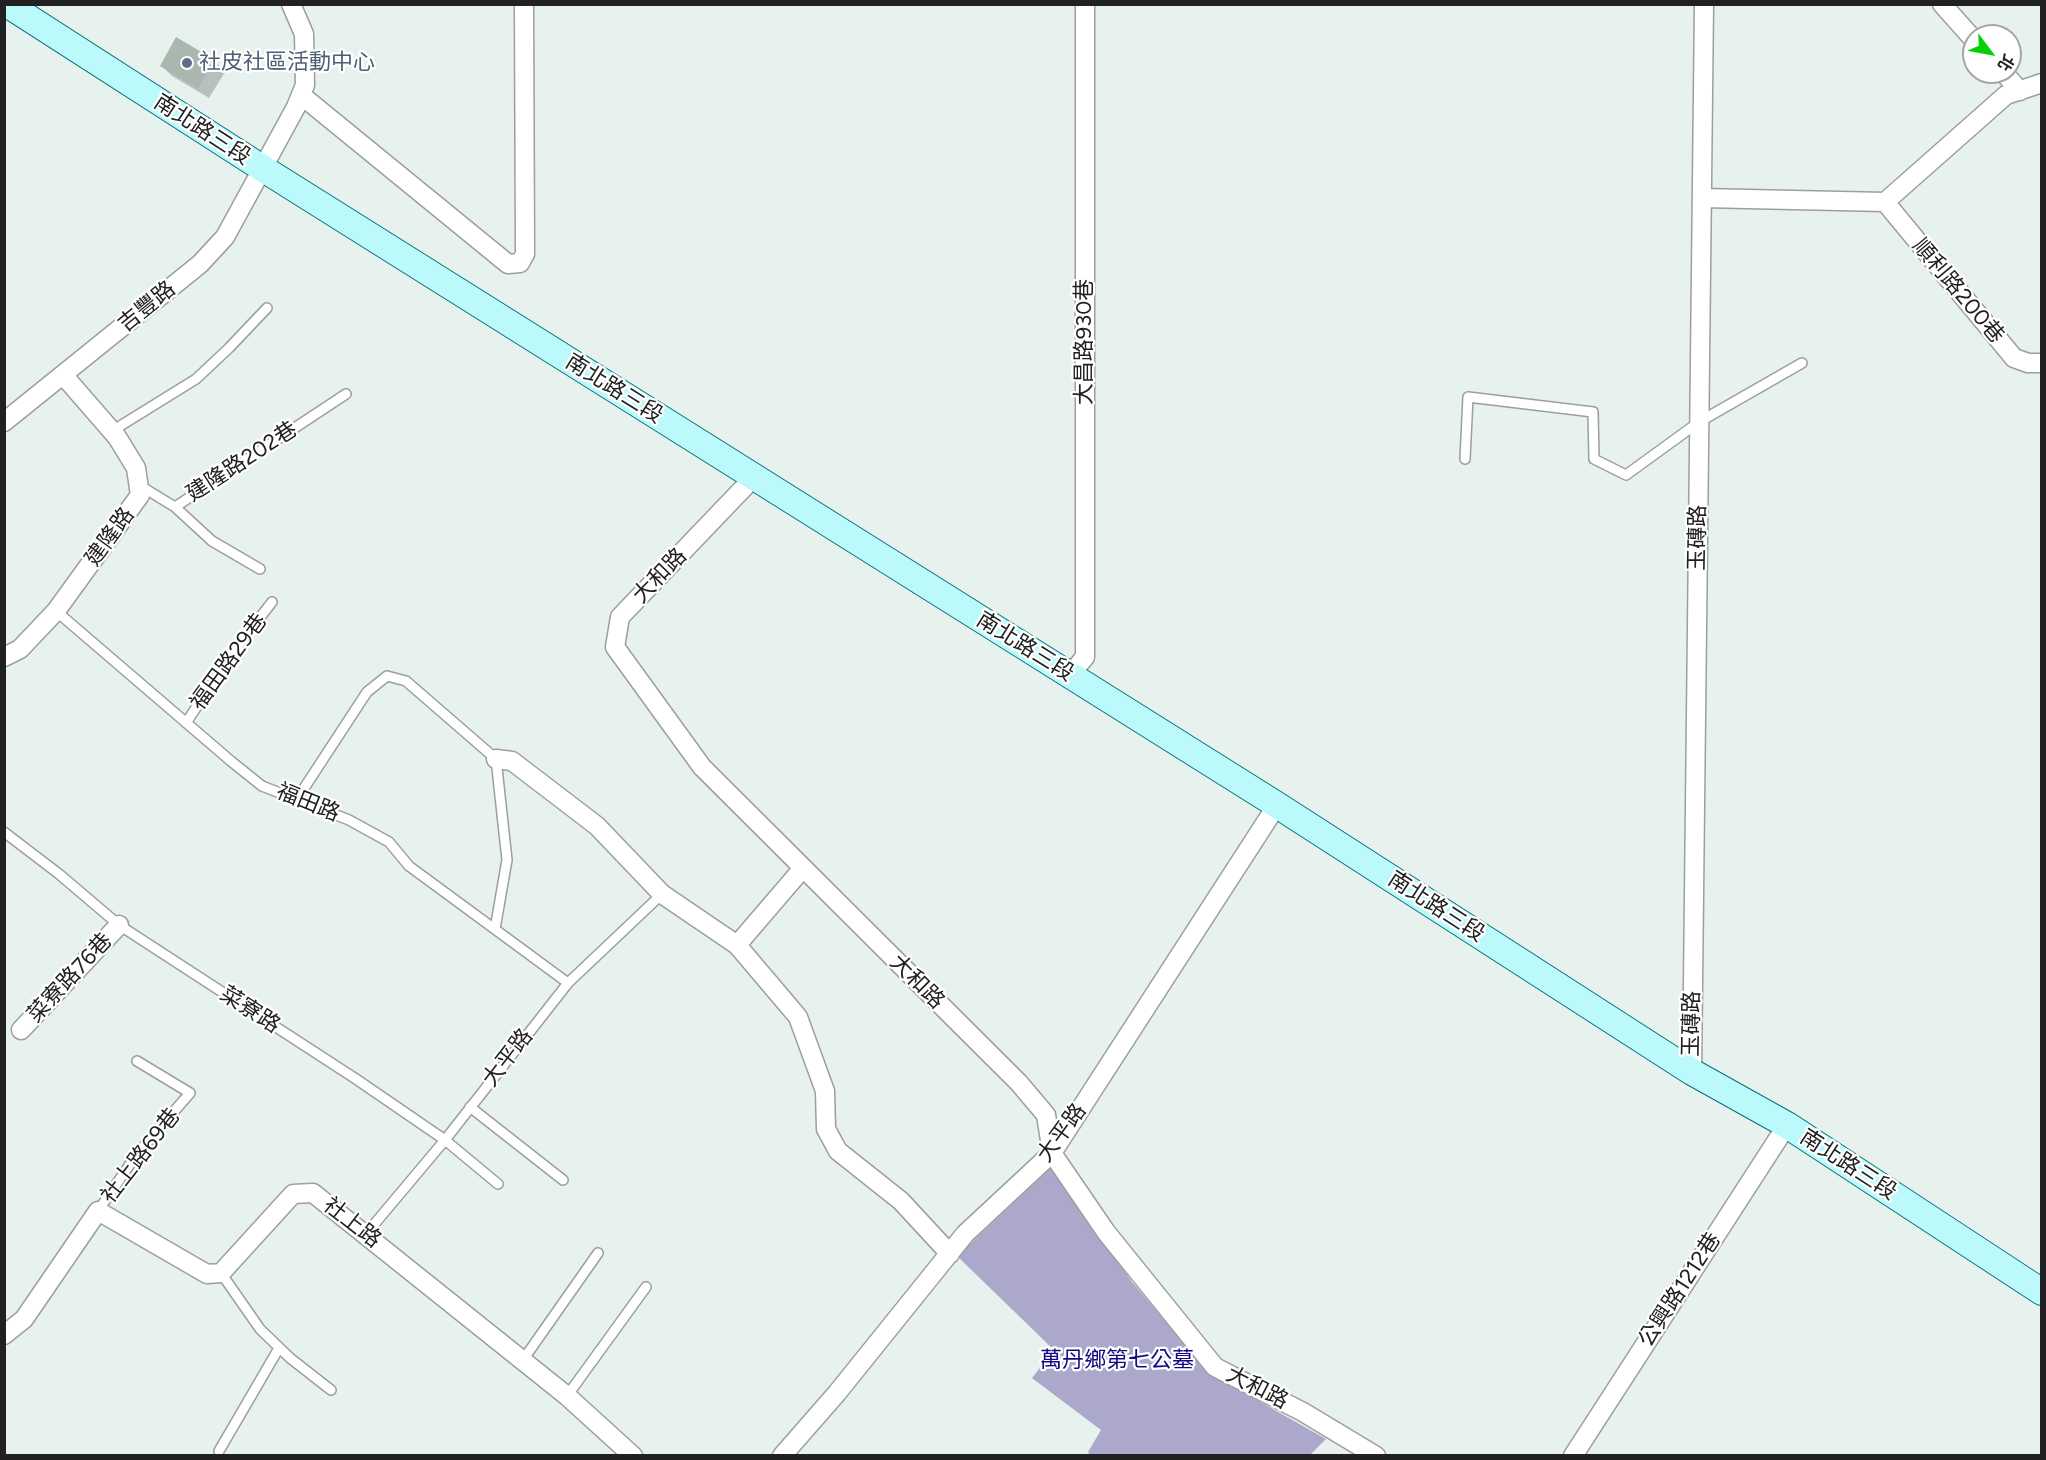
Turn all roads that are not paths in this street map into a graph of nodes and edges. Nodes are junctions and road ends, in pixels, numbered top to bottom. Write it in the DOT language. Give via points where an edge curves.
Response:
graph roads {
  1 [pos="7,4"];
  2 [pos="291,4"];
  3 [pos="524,4"];
  4 [pos="1085,4"];
  5 [pos="1704,4"];
  6 [pos="1942,4"];
  7 [pos="1962,26"];
  8 [pos="2042,83"];
  9 [pos="2014,84"];
  10 [pos="2020,91"];
  11 [pos="301,95"];
  12 [pos="262,168"];
  13 [pos="1702,198"];
  14 [pos="1885,202"];
  15 [pos="267,308"];
  16 [pos="1802,363"];
  17 [pos="2042,363"];
  18 [pos="64,375"];
  19 [pos="346,394"];
  20 [pos="4,422"];
  21 [pos="1699,422"];
  22 [pos="111,431"];
  23 [pos="1465,459"];
  24 [pos="754,477"];
  25 [pos="138,485"];
  26 [pos="174,507"];
  27 [pos="260,569"];
  28 [pos="272,602"];
  29 [pos="56,611"];
  30 [pos="4,657"];
  31 [pos="1070,675"];
  32 [pos="186,723"];
  33 [pos="496,759"];
  34 [pos="297,799"];
  35 [pos="1277,805"];
  36 [pos="4,832"];
  37 [pos="803,868"];
  38 [pos="662,894"];
  39 [pos="119,925"];
  40 [pos="495,929"];
  41 [pos="737,945"];
  42 [pos="568,983"];
  43 [pos="21,1030"];
  44 [pos="137,1061"];
  45 [pos="1692,1072"];
  46 [pos="470,1107"];
  47 [pos="1786,1125"];
  48 [pos="445,1140"];
  49 [pos="1052,1153"];
  50 [pos="563,1180"];
  51 [pos="498,1184"];
  52 [pos="98,1211"];
  53 [pos="366,1234"];
  54 [pos="598,1253"];
  55 [pos="950,1254"];
  56 [pos="221,1273"];
  57 [pos="646,1287"];
  58 [pos="2042,1292"];
  59 [pos="4,1335"];
  60 [pos="279,1348"];
  61 [pos="523,1360"];
  62 [pos="331,1390"];
  63 [pos="567,1395"];
  64 [pos="219,1451"];
  65 [pos="633,1455"];
  66 [pos="782,1455"];
  67 [pos="1376,1455"];
  68 [pos="1574,1455"];
  1 -- 12 [label="street, 南北路三段"];
  2 -- 11 [label="street" via="304,34 305,85"];
  3 -- 11 [label="street" via="525,254 520,263 508,264"];
  4 -- 31 [label="street, 大昌路930巷" via="1085,657"];
  5 -- 13 [label="street, 玉磚路"];
  6 -- 7 [label="street"];
  8 -- 10 [label="street"];
  9 -- 10 [label="street"];
  10 -- 14 [label="street" via="2006,95"];
  11 -- 12 [label="street, 吉豐路"];
  12 -- 18 [label="street, 吉豐路" via="225,237 200,264"];
  12 -- 24 [label="street, 南北路三段"];
  13 -- 14 [label="street"];
  13 -- 21 [label="street, 玉磚路"];
  14 -- 17 [label="street, 順利路200巷" via="2014,358"];
  15 -- 22 [label="lane" via="196,380"];
  16 -- 21 [label="lane"];
  18 -- 20 [label="street, 吉豐路"];
  18 -- 22 [label="street, 建隆路"];
  19 -- 26 [label="lane, 建隆路202巷"];
  21 -- 23 [label="lane" via="1626,476 1594,459 1593,412 1468,397"];
  21 -- 45 [label="street, 玉磚路"];
  22 -- 25 [label="street, 建隆路" via="136,468"];
  24 -- 31 [label="street, 南北路三段"];
  24 -- 37 [label="street, 大和路" via="620,617 615,647 702,767"];
  25 -- 26 [label="lane, 建隆路202巷"];
  25 -- 29 [label="street, 建隆路" via="140,495"];
  26 -- 27 [label="lane" via="212,541"];
  28 -- 32 [label="lane, 福田路29巷"];
  29 -- 30 [label="street, 建隆路" via="20,649"];
  29 -- 32 [label="lane, 福田路"];
  31 -- 35 [label="street, 南北路三段"];
  32 -- 34 [label="lane, 福田路" via="262,786"];
  33 -- 34 [label="lane" via="406,681 387,676 367,692"];
  33 -- 38 [label="street" via="512,761 597,826"];
  33 -- 40 [label="lane" via="507,860"];
  34 -- 40 [label="lane, 福田路" via="389,842 409,866"];
  35 -- 45 [label="street, 南北路三段"];
  35 -- 49 [label="street, 大平路"];
  36 -- 39 [label="lane, 菜寮路"];
  37 -- 41 [label="street"];
  37 -- 49 [label="street, 大和路" via="1019,1083 1046,1115"];
  38 -- 41 [label="street"];
  38 -- 42 [label="lane, 大平路"];
  39 -- 43 [label="street, 菜寮路76巷"];
  39 -- 48 [label="lane, 菜寮路"];
  40 -- 42 [label="lane, 福田路"];
  41 -- 55 [label="street" via="798,1017 825,1091 826,1129 838,1151 901,1201"];
  42 -- 46 [label="lane, 大平路"];
  44 -- 52 [label="lane, 社上路69巷" via="190,1093 137,1154"];
  45 -- 47 [label="street, 南北路三段"];
  46 -- 48 [label="lane, 大平路"];
  46 -- 50 [label="lane"];
  47 -- 58 [label="street, 南北路三段"];
  47 -- 68 [label="street, 公興路1212巷"];
  48 -- 51 [label="lane, 菜寮路"];
  48 -- 53 [label="lane, 大平路"];
  49 -- 55 [label="street, 大平路"];
  49 -- 67 [label="street, 大和路" via="1106,1232 1215,1367"];
  52 -- 56 [label="street" via="207,1274"];
  52 -- 59 [label="street" via="24,1319"];
  53 -- 56 [label="street, 社上路" via="313,1193 293,1194"];
  53 -- 61 [label="street, 社上路"];
  54 -- 61 [label="lane"];
  55 -- 66 [label="street, 大平路"];
  56 -- 60 [label="lane" via="260,1329"];
  57 -- 63 [label="lane"];
  60 -- 62 [label="lane"];
  60 -- 64 [label="lane"];
  61 -- 63 [label="street, 社上路"];
  63 -- 65 [label="street, 社上路"];
}
